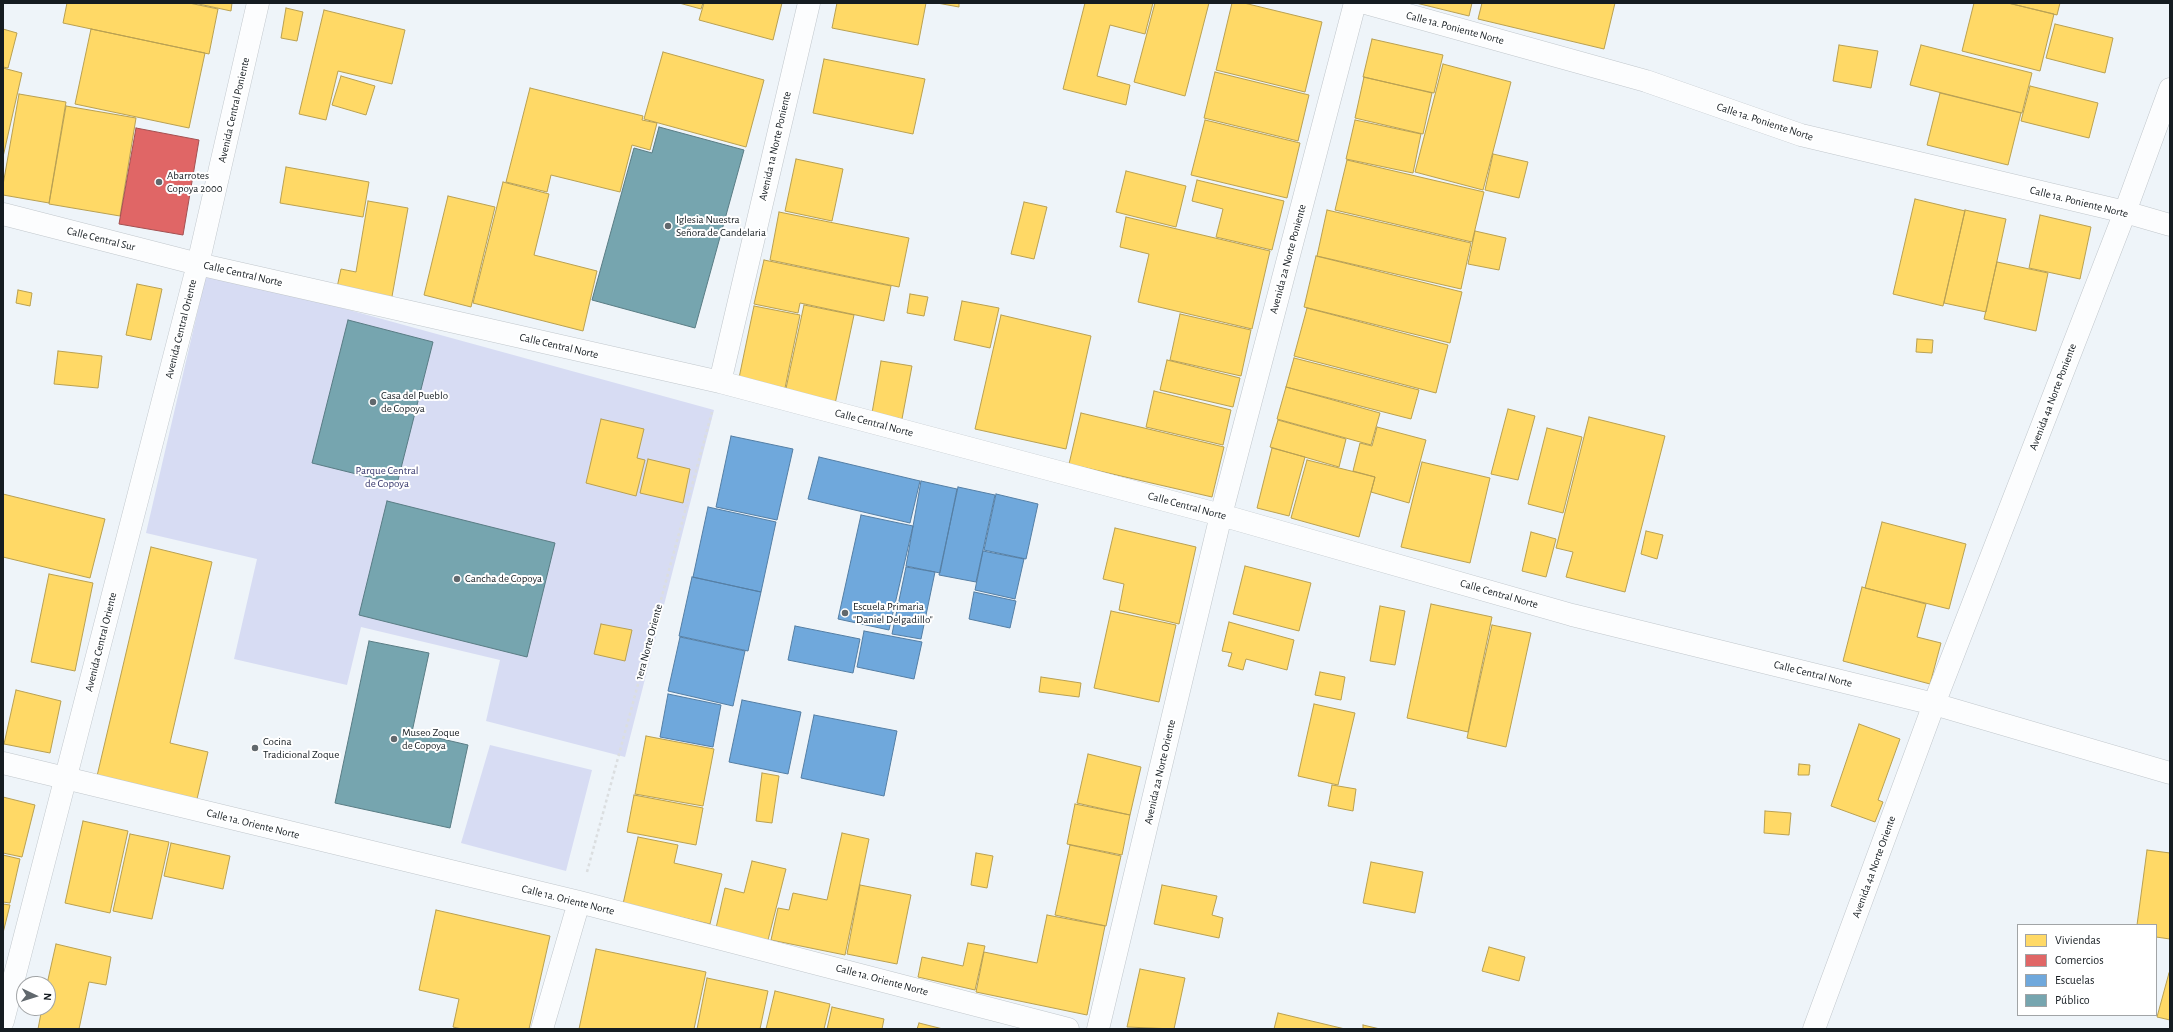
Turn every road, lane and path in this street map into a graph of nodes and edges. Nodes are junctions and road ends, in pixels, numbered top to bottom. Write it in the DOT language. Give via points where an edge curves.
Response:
graph roads {
  1 [pos="258,3"];
  2 [pos="809,3"];
  3 [pos="1355,3"];
  4 [pos="1365,3"];
  5 [pos="2170,89"];
  6 [pos="2125,212"];
  7 [pos="3,214"];
  8 [pos="2170,225"];
  9 [pos="198,264"];
  10 [pos="720,382"];
  11 [pos="1221,515"];
  12 [pos="1934,704"];
  13 [pos="3,763"];
  14 [pos="2170,773"];
  15 [pos="66,779"];
  16 [pos="579,902"];
  17 [pos="3,1021"];
  18 [pos="542,1029"];
  19 [pos="1068,1029"];
  20 [pos="1098,1029"];
  21 [pos="1814,1029"];
  1 -- 9 [label="street, Avenida Central Poniente"];
  2 -- 10 [label="street, Avenida 1a Norte Poniente"];
  3 -- 11 [label="street, Avenida 2a Norte Poniente"];
  4 -- 6 [label="street, Calle 1a. Poniente Norte" via="1646,81 1801,135"];
  5 -- 6 [label="street, Avenida 4a Norte Poniente"];
  6 -- 8 [label="street, Calle 1a. Poniente Norte"];
  6 -- 12 [label="street, Avenida 4a Norte Poniente"];
  7 -- 9 [label="street, Calle Central Sur"];
  9 -- 10 [label="street, Calle Central Norte"];
  9 -- 15 [label="street, Avenida Central Oriente"];
  10 -- 11 [label="street, Calle Central Norte"];
  10 -- 16 [label="path, 1era Norte Oriente"];
  11 -- 12 [label="street, Calle Central Norte" via="1572,615"];
  11 -- 20 [label="street, Avenida 2a Norte Oriente"];
  12 -- 14 [label="street, Calle Central Norte"];
  12 -- 21 [label="street, Avenida 4a Norte Oriente"];
  13 -- 15 [label="street, Calle 1a. Oriente Norte"];
  15 -- 16 [label="street, Calle 1a. Oriente Norte"];
  15 -- 17 [label="street, Avenida Central Oriente"];
  16 -- 18 [label="street"];
  16 -- 19 [label="street, Calle 1a. Oriente Norte"];
}
